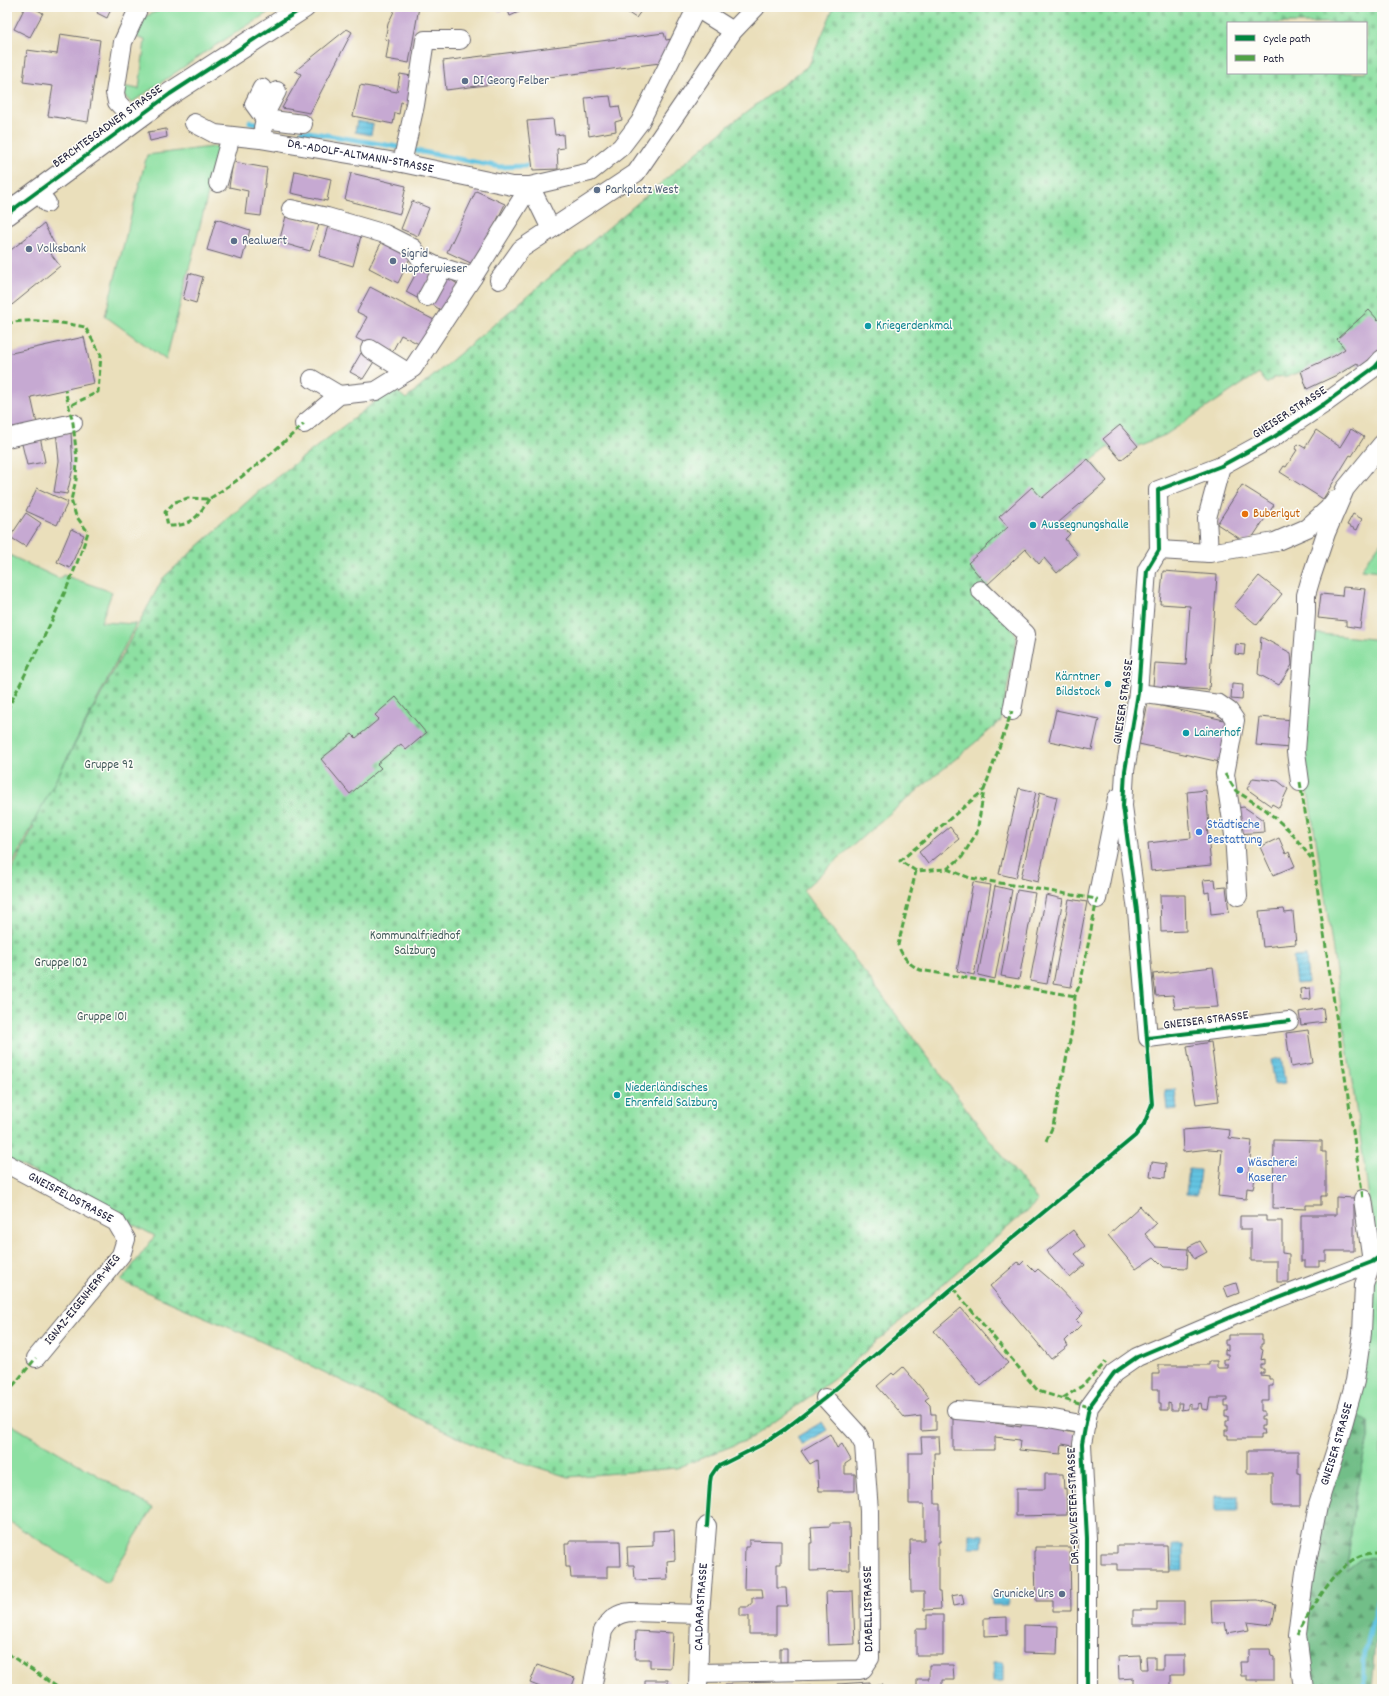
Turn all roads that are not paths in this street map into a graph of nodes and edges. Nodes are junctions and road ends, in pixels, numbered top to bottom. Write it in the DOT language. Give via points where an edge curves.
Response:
graph roads {
  1 [pos="139,7"];
  2 [pos="304,7"];
  3 [pos="696,7"];
  4 [pos="756,7"];
  5 [pos="733,30"];
  6 [pos="460,40"];
  7 [pos="269,90"];
  8 [pos="134,120"];
  9 [pos="194,123"];
  10 [pos="303,124"];
  11 [pos="262,129"];
  12 [pos="231,136"];
  13 [pos="403,158"];
  14 [pos="600,164"];
  15 [pos="218,183"];
  16 [pos="530,186"];
  17 [pos="609,190"];
  18 [pos="291,209"];
  19 [pos="7,214"];
  20 [pos="551,229"];
  21 [pos="443,268"];
  22 [pos="473,277"];
  23 [pos="499,280"];
  24 [pos="427,297"];
  25 [pos="370,349"];
  26 [pos="1382,359"];
  27 [pos="407,372"];
  28 [pos="312,379"];
  29 [pos="339,395"];
  30 [pos="73,424"];
  31 [pos="304,424"];
  32 [pos="7,438"];
  33 [pos="1382,444"];
  34 [pos="1221,466"];
  35 [pos="1345,489"];
  36 [pos="1159,550"];
  37 [pos="1209,553"];
  38 [pos="980,590"];
  39 [pos="1138,693"];
  40 [pos="1012,711"];
  41 [pos="1129,739"];
  42 [pos="1300,782"];
  43 [pos="1238,896"];
  44 [pos="1097,899"];
  45 [pos="1289,1021"];
  46 [pos="7,1164"];
  47 [pos="1363,1198"];
  48 [pos="126,1239"];
  49 [pos="1377,1259"];
  50 [pos="36,1358"];
  51 [pos="825,1398"];
  52 [pos="956,1410"];
  53 [pos="1086,1424"];
  54 [pos="707,1526"];
  55 [pos="700,1614"];
  56 [pos="699,1681"];
  57 [pos="592,1689"];
  58 [pos="1087,1689"];
  59 [pos="1304,1689"];
  1 -- 8 [label="street, BERCHTESGADNER STRASSE" via="123,42 115,93 117,102"];
  2 -- 8 [label="main road, BERCHTESGADNER STRASSE"];
  3 -- 5 [label="street"];
  3 -- 14 [label="street, DR.-ADOLF-ALTMANN-STRASSE" via="640,122 621,147"];
  4 -- 5 [label="street"];
  5 -- 17 [label="street" via="636,172"];
  6 -- 13 [label="street" via="426,40"];
  7 -- 11 [label="street"];
  8 -- 19 [label="main road, BERCHTESGADNER STRASSE" via="42,197"];
  9 -- 12 [label="street, DR.-ADOLF-ALTMANN-STRASSE" via="215,134"];
  10 -- 11 [label="street"];
  11 -- 12 [label="street, DR.-ADOLF-ALTMANN-STRASSE"];
  11 -- 13 [label="street, DR.-ADOLF-ALTMANN-STRASSE"];
  12 -- 15 [label="street"];
  13 -- 16 [label="street, DR.-ADOLF-ALTMANN-STRASSE" via="512,186"];
  14 -- 16 [label="street, DR.-ADOLF-ALTMANN-STRASSE" via="590,172"];
  14 -- 17 [label="street"];
  16 -- 20 [label="street"];
  16 -- 22 [label="street"];
  17 -- 20 [label="street"];
  18 -- 21 [label="street" via="385,234 414,248 420,258"];
  20 -- 23 [label="street" via="521,249"];
  21 -- 22 [label="street"];
  21 -- 24 [label="street"];
  22 -- 27 [label="street" via="413,368"];
  25 -- 27 [label="street"];
  26 -- 34 [label="street, GNEISER STRASSE" via="1375,367 1324,404 1274,437"];
  27 -- 29 [label="street" via="376,391"];
  28 -- 29 [label="street"];
  29 -- 31 [label="street"];
  30 -- 32 [label="street"];
  33 -- 35 [label="street"];
  34 -- 36 [label="street, GNEISER STRASSE" via="1158,490"];
  34 -- 37 [label="street" via="1208,518"];
  35 -- 37 [label="street" via="1307,528 1275,542"];
  35 -- 42 [label="street" via="1326,533 1306,595 1296,752"];
  36 -- 37 [label="street"];
  36 -- 39 [label="street, GNEISER STRASSE" via="1147,570"];
  38 -- 40 [label="street" via="1026,634"];
  39 -- 41 [label="street, GNEISER STRASSE"];
  39 -- 43 [label="street, GNEISER STRASSE" via="1219,704 1229,711 1235,720 1225,774 1234,835"];
  41 -- 44 [label="street"];
  41 -- 45 [label="street, GNEISER STRASSE" via="1123,806 1137,911 1148,1038"];
  46 -- 48 [label="street, GNEISFELDSTRASSE" via="116,1222"];
  47 -- 49 [label="street, GNEISER STRASSE"];
  48 -- 50 [label="street, IGNAZ-EIGENHERR-WEG" via="121,1255"];
  49 -- 53 [label="street, DR.-SYLVESTER-STRASSE" via="1245,1310 1137,1357 1114,1373 1090,1407"];
  49 -- 59 [label="street, GNEISER STRASSE" via="1364,1285 1362,1333 1355,1381 1318,1505 1305,1572 1297,1635"];
  51 -- 56 [label="street, DIABELLISTRASSE" via="857,1433 864,1445 869,1511 870,1658 863,1668 855,1670"];
  52 -- 53 [label="street" via="1043,1416"];
  53 -- 58 [label="street, DR.-SYLVESTER-STRASSE" via="1082,1444 1086,1538"];
  54 -- 55 [label="street, CALDARASTRASSE"];
  55 -- 56 [label="street, CALDARASTRASSE"];
  55 -- 57 [label="street" via="631,1612 614,1616 603,1631"];
}
